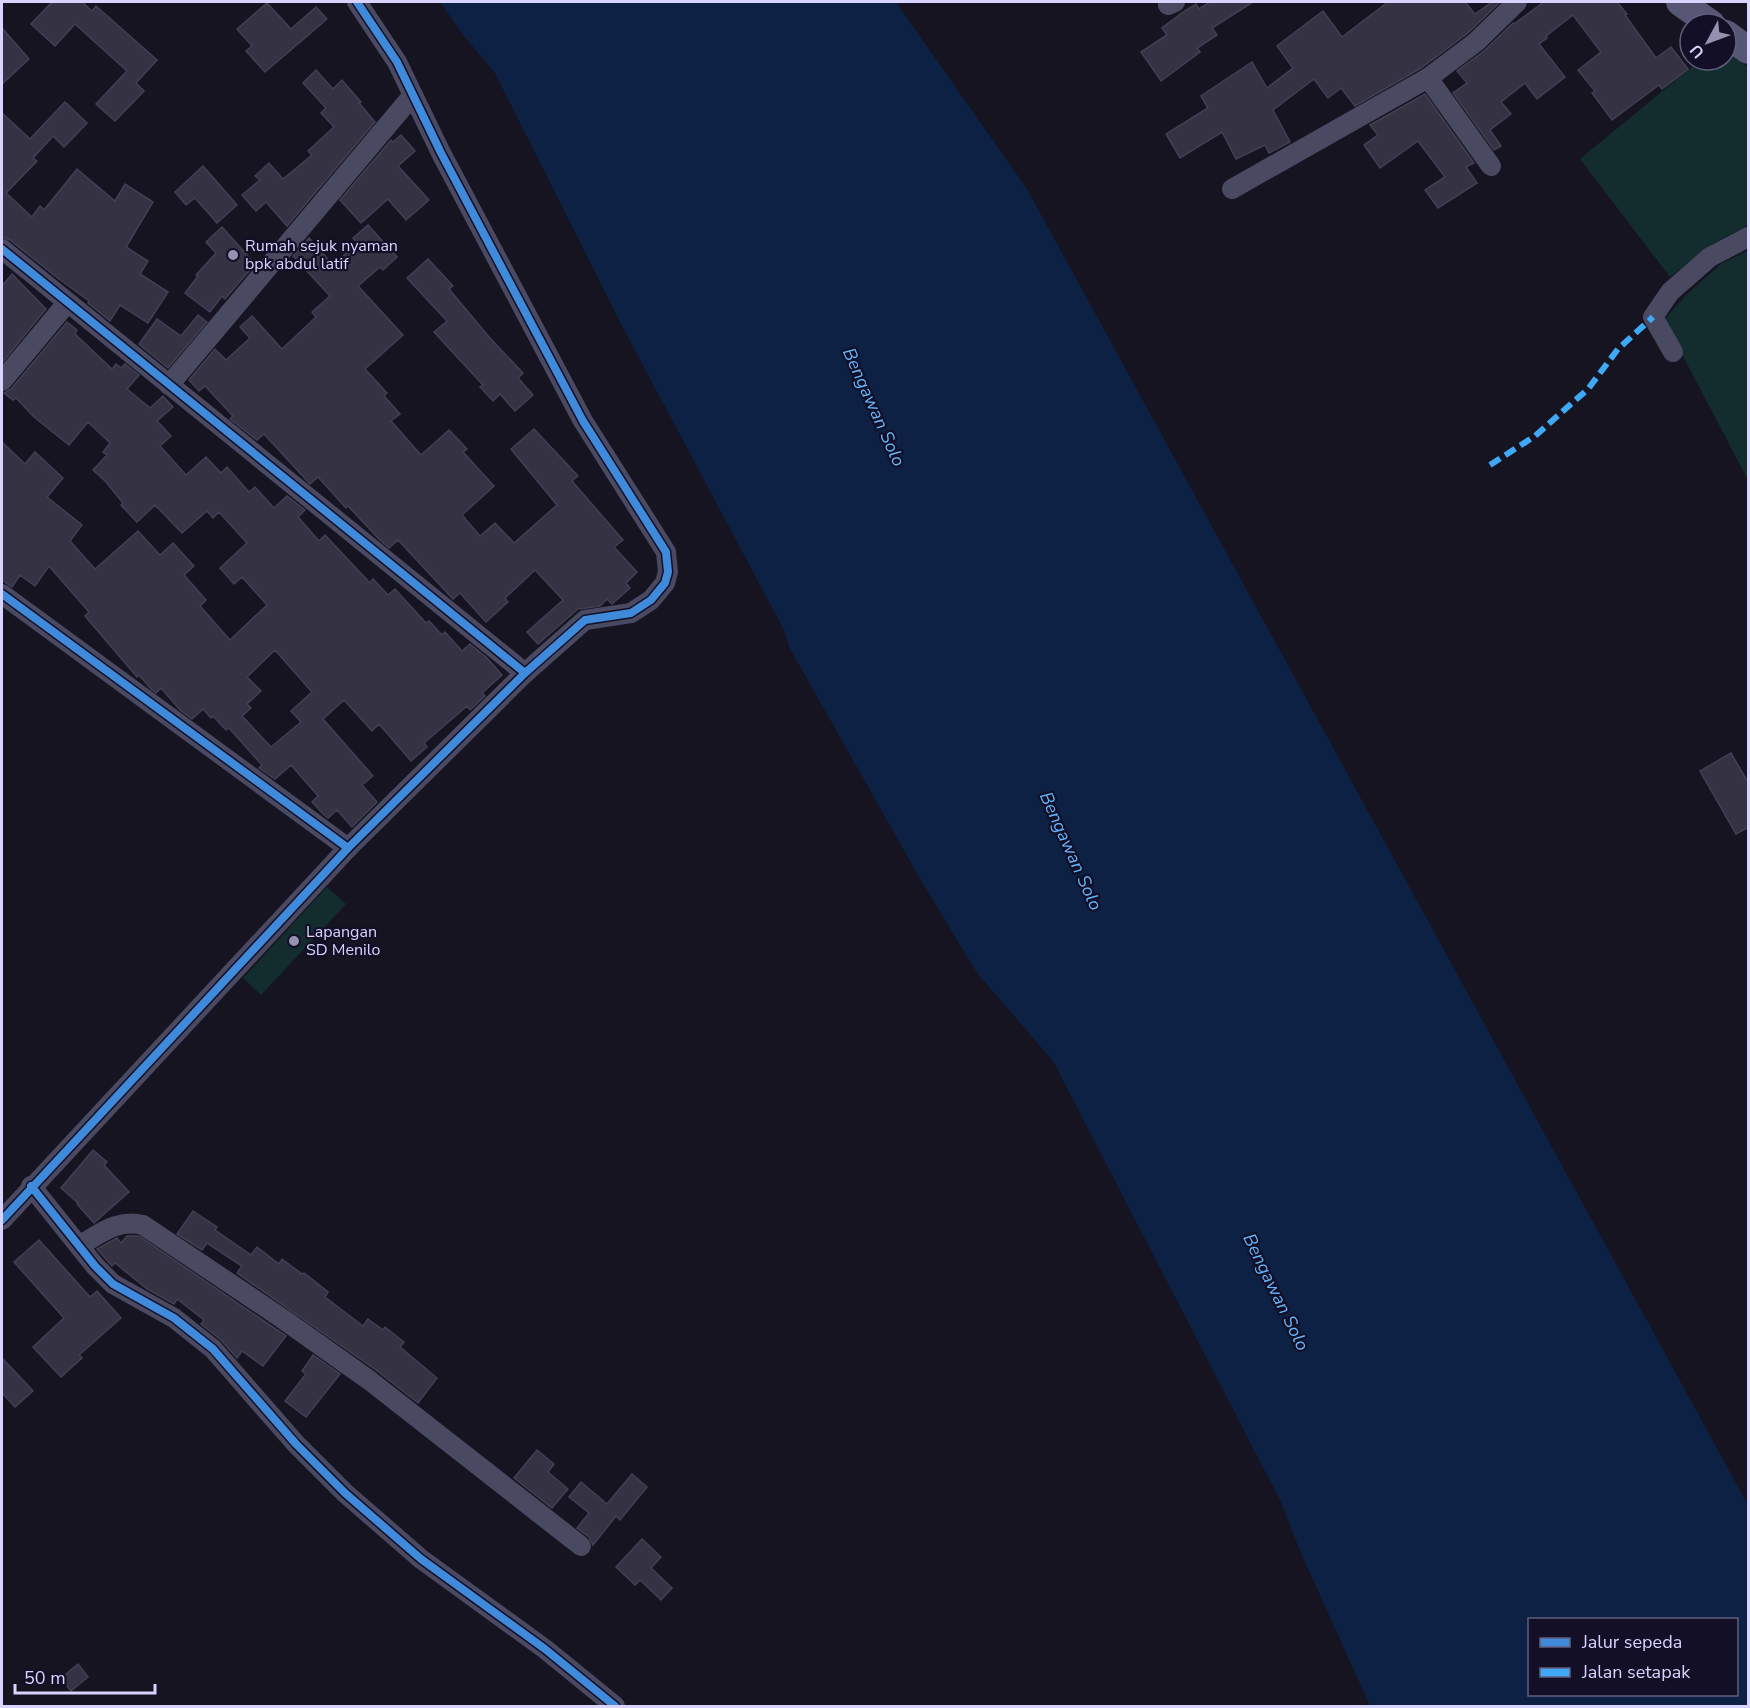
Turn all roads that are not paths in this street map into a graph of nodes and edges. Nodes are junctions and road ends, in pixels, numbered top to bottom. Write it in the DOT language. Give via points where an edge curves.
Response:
graph roads {
  1 [pos="357,2"];
  2 [pos="1517,2"];
  3 [pos="1680,2"];
  4 [pos="1694,12"];
  5 [pos="1428,78"];
  6 [pos="413,94"];
  7 [pos="1491,166"];
  8 [pos="1232,189"];
  9 [pos="1749,237"];
  10 [pos="2,249"];
  11 [pos="67,303"];
  12 [pos="1674,352"];
  13 [pos="2,381"];
  14 [pos="169,385"];
  15 [pos="2,594"];
  16 [pos="525,673"];
  17 [pos="348,848"];
  18 [pos="31,1186"];
  19 [pos="2,1220"];
  20 [pos="79,1246"];
  21 [pos="581,1546"];
  22 [pos="615,1707"];
  1 -- 6 [label="street"];
  2 -- 5 [label="street" via="1476,42"];
  3 -- 4 [label="main road"];
  5 -- 7 [label="street"];
  5 -- 8 [label="street"];
  6 -- 14 [label="street"];
  6 -- 16 [label="street" via="583,421 666,552 665,583 651,600 631,613 585,620"];
  9 -- 12 [label="street" via="1710,257 1670,292 1653,318"];
  10 -- 11 [label="street"];
  11 -- 13 [label="street"];
  11 -- 14 [label="street"];
  14 -- 16 [label="street"];
  15 -- 17 [label="street"];
  16 -- 17 [label="street"];
  17 -- 18 [label="street"];
  18 -- 19 [label="street"];
  18 -- 20 [label="street"];
  20 -- 21 [label="street" via="119,1224 143,1225 369,1380"];
  20 -- 22 [label="street" via="114,1284 174,1318 213,1349 296,1444 421,1559 545,1649"];
}
